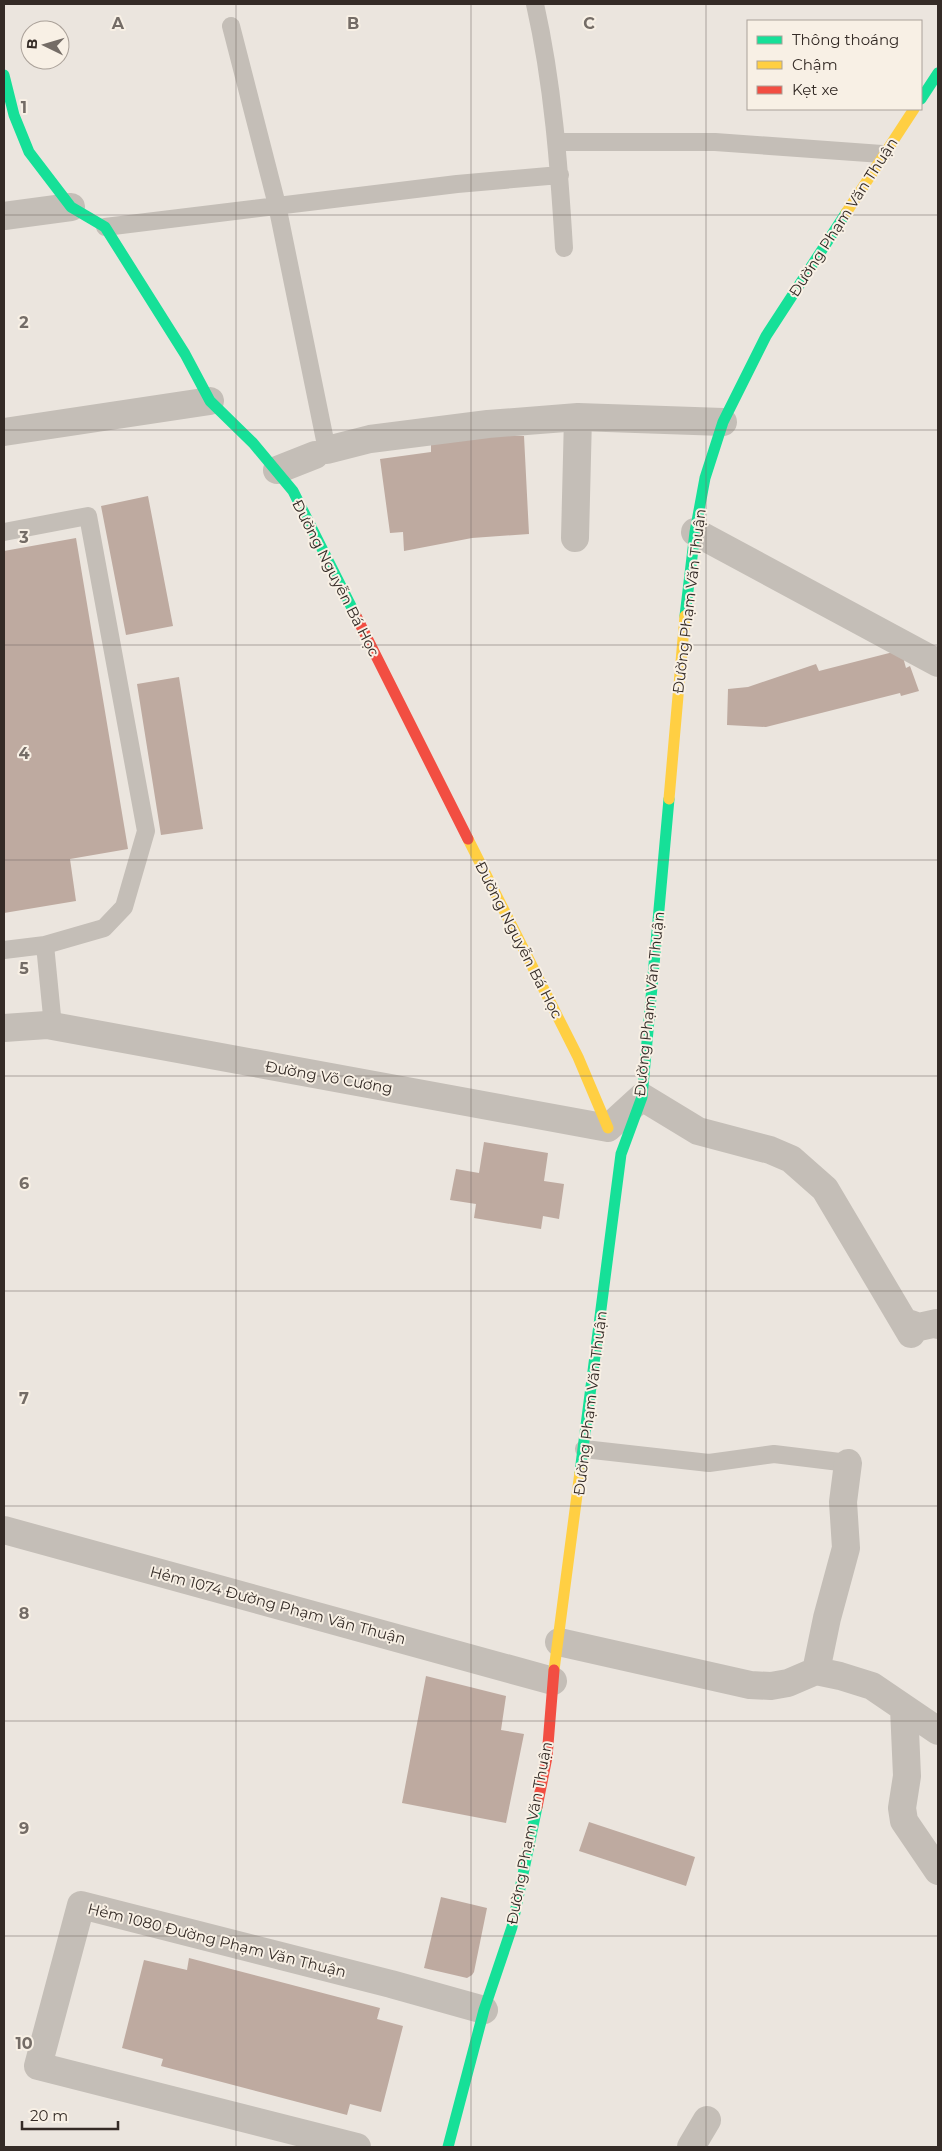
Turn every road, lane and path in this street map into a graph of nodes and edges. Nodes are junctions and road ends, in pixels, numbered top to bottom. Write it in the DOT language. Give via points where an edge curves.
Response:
graph roads {
  1 [pos="535,4"];
  2 [pos="231,26"];
  3 [pos="938,73"];
  4 [pos="4,75"];
  5 [pos="922,97"];
  6 [pos="913,110"];
  7 [pos="556,142"];
  8 [pos="882,154"];
  9 [pos="560,175"];
  10 [pos="277,205"];
  11 [pos="71,206"];
  12 [pos="4,216"];
  13 [pos="105,227"];
  14 [pos="564,248"];
  15 [pos="210,401"];
  16 [pos="578,416"];
  17 [pos="723,422"];
  18 [pos="4,432"];
  19 [pos="321,452"];
  20 [pos="277,470"];
  21 [pos="4,532"];
  22 [pos="695,532"];
  23 [pos="575,538"];
  24 [pos="938,663"];
  25 [pos="45,945"];
  26 [pos="4,950"];
  27 [pos="53,1026"];
  28 [pos="4,1028"];
  29 [pos="642,1097"];
  30 [pos="608,1128"];
  31 [pos="938,1325"];
  32 [pos="584,1449"];
  33 [pos="848,1463"];
  34 [pos="4,1530"];
  35 [pos="559,1642"];
  36 [pos="816,1671"];
  37 [pos="553,1681"];
  38 [pos="904,1708"];
  39 [pos="938,1731"];
  40 [pos="938,1871"];
  41 [pos="484,2010"];
  42 [pos="707,2120"];
  43 [pos="357,2147"];
  44 [pos="448,2147"];
  45 [pos="691,2147"];
  1 -- 7 [label="lane" via="546,54"];
  2 -- 10 [label="lane"];
  3 -- 5 [label="main road"];
  4 -- 11 [label="main road, Đường Nguyễn Bá Học" via="14,115 29,152"];
  6 -- 8 [label="main road, Đường Phạm Văn Thuận"];
  7 -- 8 [label="lane" via="715,142"];
  7 -- 9 [label="lane"];
  8 -- 17 [label="main road, Đường Phạm Văn Thuận" via="766,336"];
  9 -- 10 [label="lane"];
  9 -- 14 [label="lane"];
  10 -- 13 [label="lane"];
  10 -- 19 [label="lane"];
  11 -- 12 [label="street"];
  11 -- 13 [label="main road, Đường Nguyễn Bá Học"];
  13 -- 15 [label="main road, Đường Nguyễn Bá Học" via="185,354"];
  15 -- 18 [label="street"];
  15 -- 20 [label="main road, Đường Nguyễn Bá Học"];
  16 -- 17 [label="street"];
  16 -- 19 [label="street" via="370,439"];
  16 -- 23 [label="street"];
  17 -- 22 [label="main road, Đường Phạm Văn Thuận" via="705,478"];
  19 -- 20 [label="street"];
  20 -- 30 [label="main road, Đường Nguyễn Bá Học" via="293,491 320,543 578,1057"];
  21 -- 25 [label="lane" via="88,516 146,831 124,907 104,928"];
  22 -- 24 [label="street"];
  22 -- 29 [label="main road, Đường Phạm Văn Thuận"];
  25 -- 26 [label="lane"];
  25 -- 27 [label="lane"];
  27 -- 28 [label="street, Đường Võ Cương"];
  27 -- 30 [label="street, Đường Võ Cương"];
  29 -- 30 [label="street"];
  29 -- 31 [label="street" via="698,1131 770,1150 791,1159 825,1190 911,1334 912,1324"];
  29 -- 32 [label="main road, Đường Phạm Văn Thuận" via="621,1154"];
  32 -- 33 [label="lane" via="709,1463 774,1454"];
  32 -- 35 [label="main road, Đường Phạm Văn Thuận"];
  33 -- 36 [label="street" via="843,1502 846,1548"];
  34 -- 37 [label="street, Hẻm 1074 Đường Phạm Văn Thuận"];
  35 -- 36 [label="street" via="750,1685 788,1683"];
  35 -- 37 [label="main road, Đường Phạm Văn Thuận"];
  36 -- 38 [label="street" via="872,1686"];
  37 -- 41 [label="main road, Đường Phạm Văn Thuận" via="547,1757 512,1927"];
  38 -- 39 [label="street"];
  38 -- 40 [label="street" via="907,1776 902,1808 904,1820"];
  41 -- 43 [label="street, Hẻm 1080 Đường Phạm Văn Thuận" via="81,1905 38,2066"];
  41 -- 44 [label="main road, Đường Phạm Văn Thuận"];
  42 -- 45 [label="street"];
}
